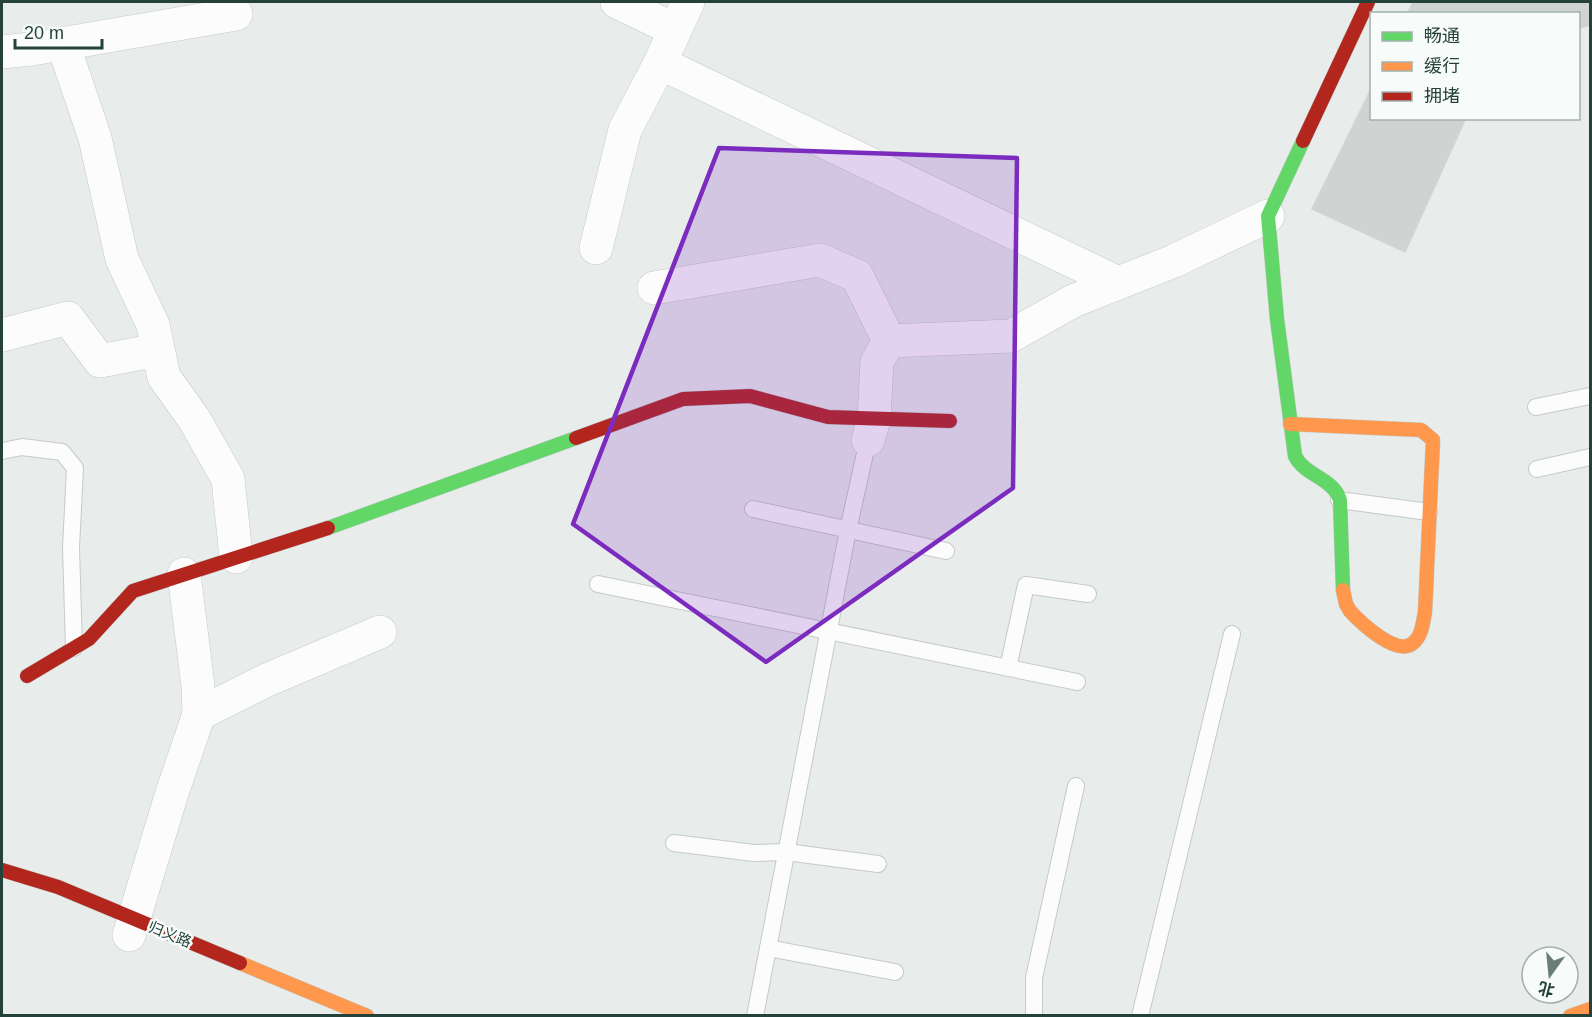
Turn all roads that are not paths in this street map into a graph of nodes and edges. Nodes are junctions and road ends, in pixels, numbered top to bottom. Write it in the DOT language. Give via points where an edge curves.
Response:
graph roads {
  1 [pos="617,2"];
  2 [pos="1368,2"];
  3 [pos="236,14"];
  4 [pos="681,16"];
  5 [pos="63,44"];
  6 [pos="2,52"];
  7 [pos="660,63"];
  8 [pos="1268,216"];
  9 [pos="596,248"];
  10 [pos="1118,283"];
  11 [pos="654,288"];
  12 [pos="2,335"];
  13 [pos="889,341"];
  14 [pos="158,350"];
  15 [pos="1590,396"];
  16 [pos="1536,407"];
  17 [pos="950,421"];
  18 [pos="1290,424"];
  19 [pos="871,430"];
  20 [pos="2,451"];
  21 [pos="1590,457"];
  22 [pos="1537,469"];
  23 [pos="1339,500"];
  24 [pos="753,509"];
  25 [pos="1429,512"];
  26 [pos="848,530"];
  27 [pos="946,551"];
  28 [pos="236,557"];
  29 [pos="184,574"];
  30 [pos="598,584"];
  31 [pos="1088,594"];
  32 [pos="380,632"];
  33 [pos="829,632"];
  34 [pos="1232,634"];
  35 [pos="74,648"];
  36 [pos="1008,668"];
  37 [pos="27,676"];
  38 [pos="1077,682"];
  39 [pos="199,714"];
  40 [pos="1076,786"];
  41 [pos="674,843"];
  42 [pos="786,852"];
  43 [pos="878,864"];
  44 [pos="2,870"];
  45 [pos="130,931"];
  46 [pos="768,948"];
  47 [pos="895,972"];
  48 [pos="1590,1010"];
  49 [pos="368,1016"];
  50 [pos="755,1016"];
  51 [pos="1034,1016"];
  52 [pos="1140,1016"];
  53 [pos="1570,1016"];
  1 -- 4 [label="street"];
  2 -- 8 [label="street"];
  3 -- 5 [label="street"];
  4 -- 7 [label="street"];
  5 -- 6 [label="street"];
  5 -- 14 [label="street" via="95,138 122,259 153,325"];
  7 -- 9 [label="street" via="625,130"];
  7 -- 10 [label="street"];
  8 -- 10 [label="street"];
  8 -- 18 [label="street"];
  10 -- 13 [label="street" via="1073,301 1011,336"];
  11 -- 13 [label="street" via="820,260 857,276"];
  12 -- 14 [label="street" via="68,318 100,361"];
  13 -- 19 [label="street" via="876,362"];
  14 -- 28 [label="street" via="164,376 195,419 228,479"];
  15 -- 16 [label="lane"];
  17 -- 19 [label="street"];
  18 -- 23 [label="street" via="1296,459 1331,487"];
  18 -- 25 [label="street" via="1421,430 1433,440"];
  19 -- 26 [label="lane"];
  19 -- 28 [label="street" via="750,396 683,399 343,523"];
  20 -- 35 [label="lane" via="22,447 62,452 75,468 71,548"];
  21 -- 22 [label="lane"];
  23 -- 25 [label="lane"];
  23 -- 25 [label="street" via="1342,591 1346,605 1385,641 1396,646 1408,647 1417,642 1423,630"];
  24 -- 26 [label="lane"];
  26 -- 27 [label="lane"];
  26 -- 33 [label="lane"];
  28 -- 29 [label="street"];
  29 -- 35 [label="street" via="134,591 89,639"];
  29 -- 39 [label="street"];
  30 -- 33 [label="lane"];
  31 -- 36 [label="lane" via="1026,585"];
  32 -- 39 [label="street"];
  33 -- 36 [label="lane"];
  33 -- 42 [label="lane"];
  34 -- 52 [label="lane"];
  35 -- 37 [label="street"];
  36 -- 38 [label="lane"];
  39 -- 45 [label="street"];
  40 -- 51 [label="lane" via="1034,978"];
  41 -- 42 [label="lane" via="754,853"];
  42 -- 43 [label="lane"];
  42 -- 46 [label="lane"];
  44 -- 45 [label="street" via="58,887"];
  45 -- 49 [label="street"];
  46 -- 47 [label="lane"];
  46 -- 50 [label="lane"];
  48 -- 53 [label="street"];
}
